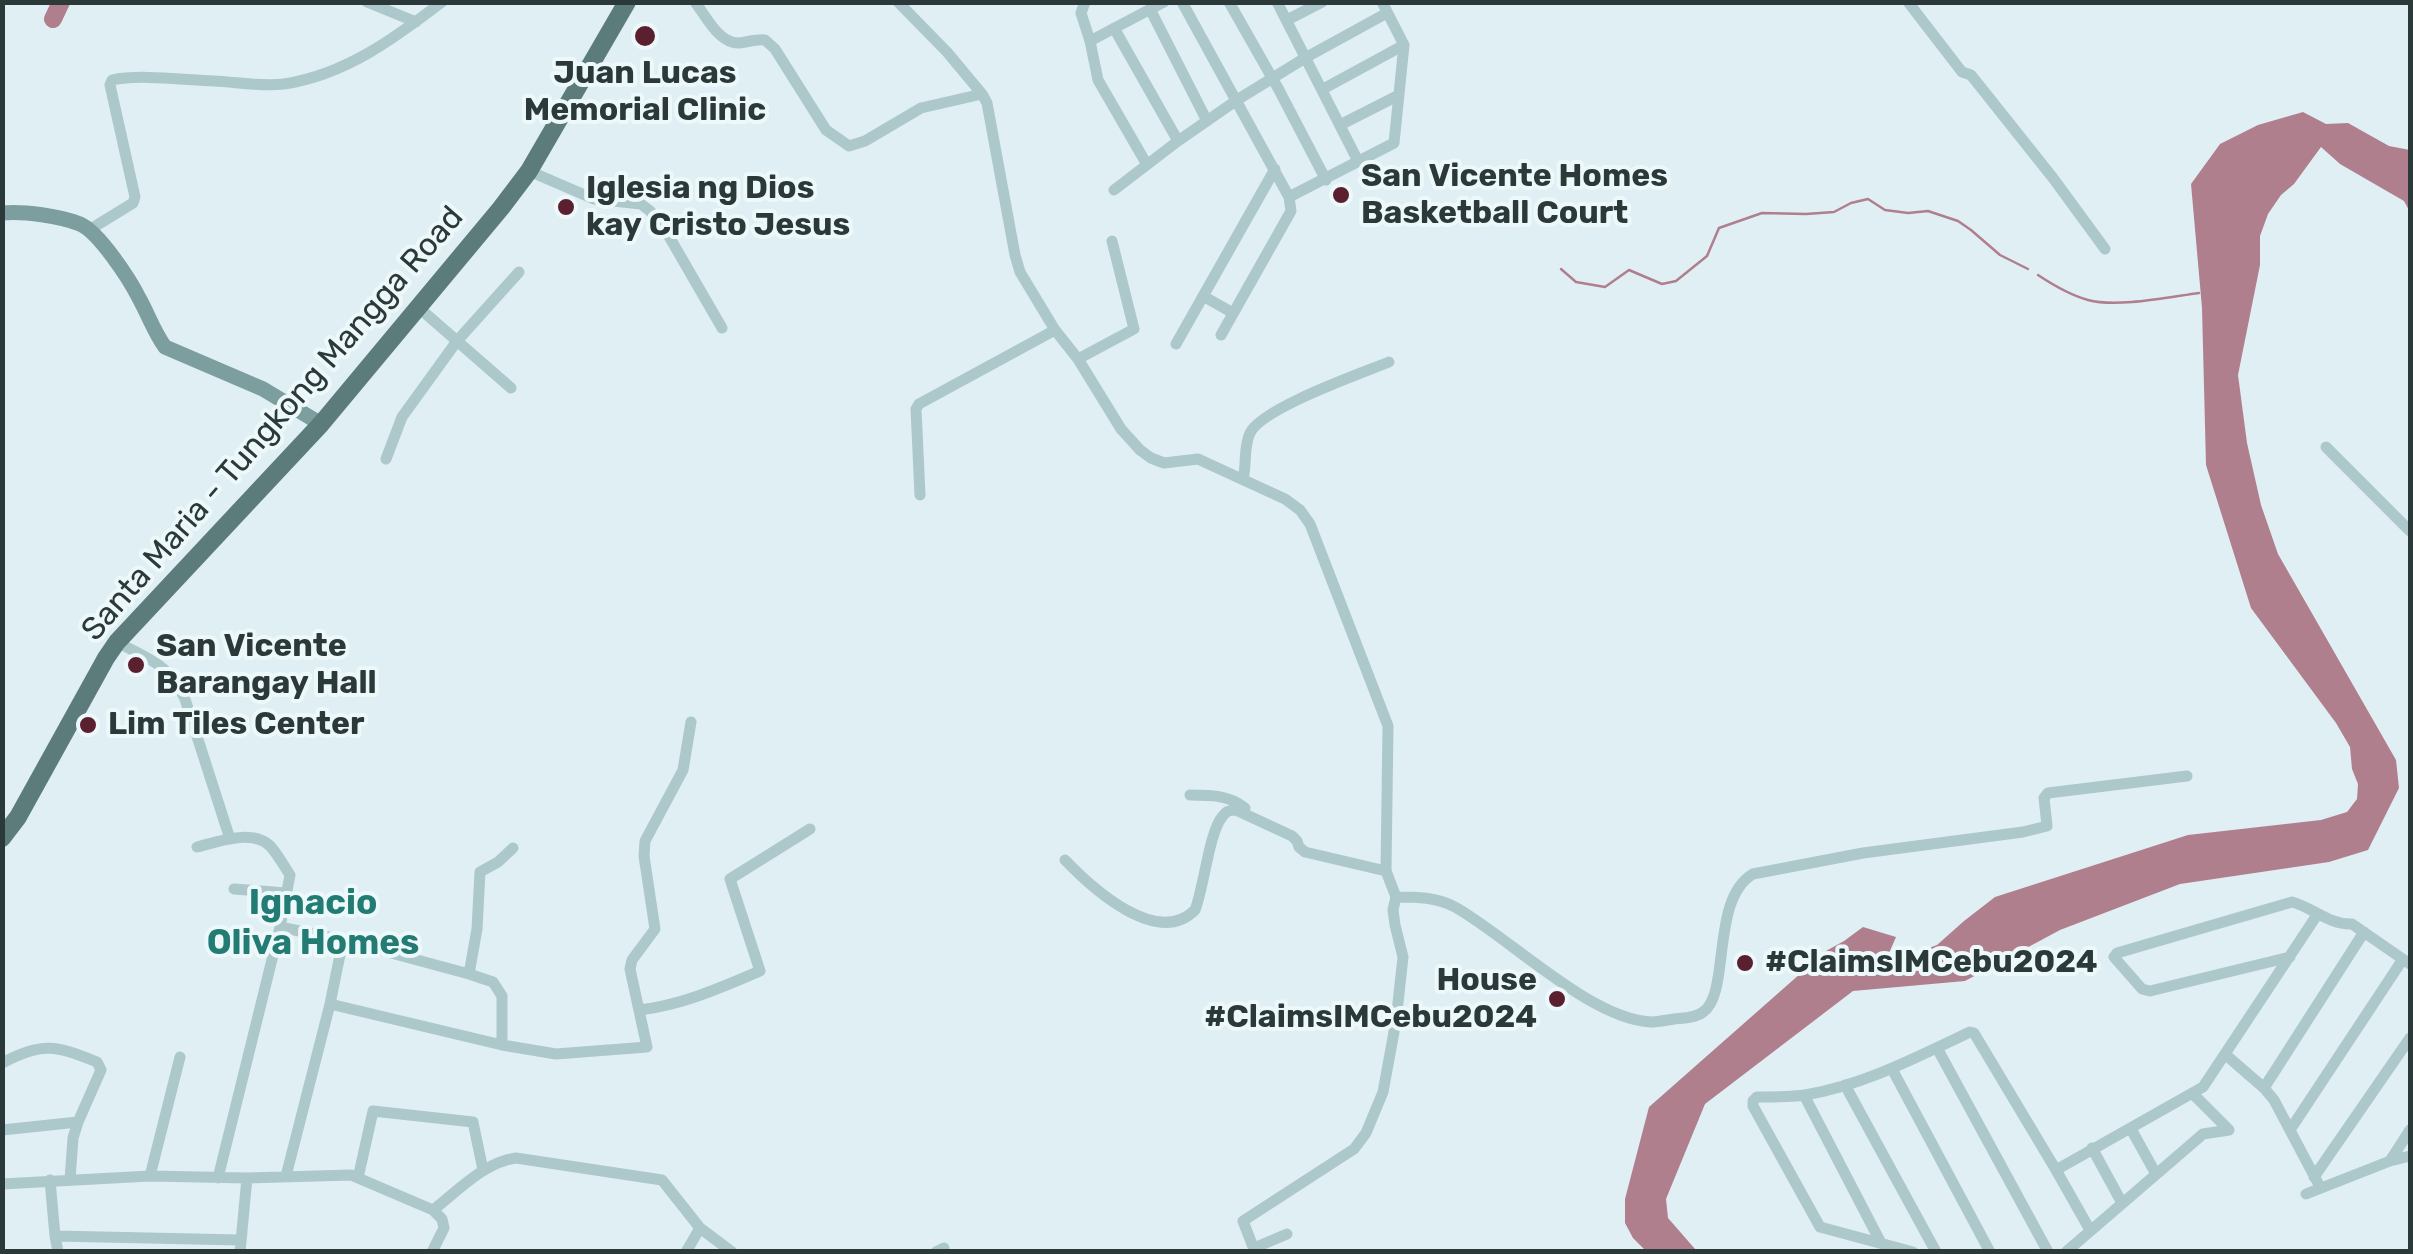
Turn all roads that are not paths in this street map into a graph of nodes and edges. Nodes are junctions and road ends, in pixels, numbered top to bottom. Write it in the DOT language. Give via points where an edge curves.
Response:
graph roads {
  1 [pos="367,2"];
  2 [pos="442,2"];
  3 [pos="627,2"];
  4 [pos="695,2"];
  5 [pos="898,2"];
  6 [pos="1085,2"];
  7 [pos="1164,2"];
  8 [pos="1182,2"];
  9 [pos="1229,2"];
  10 [pos="1277,2"];
  11 [pos="1322,2"];
  12 [pos="1908,2"];
  13 [pos="1384,8"];
  14 [pos="1151,11"];
  15 [pos="1286,20"];
  16 [pos="416,22"];
  17 [pos="1114,28"];
  18 [pos="1090,41"];
  19 [pos="1404,44"];
  20 [pos="1305,58"];
  21 [pos="1271,78"];
  22 [pos="1322,90"];
  23 [pos="982,94"];
  24 [pos="1399,95"];
  25 [pos="1237,100"];
  26 [pos="1207,121"];
  27 [pos="1340,124"];
  28 [pos="1178,141"];
  29 [pos="1358,161"];
  30 [pos="1146,163"];
  31 [pos="1276,169"];
  32 [pos="529,171"];
  33 [pos="1326,180"];
  34 [pos="1114,190"];
  35 [pos="1288,197"];
  36 [pos="2,213"];
  37 [pos="89,230"];
  38 [pos="1112,240"];
  39 [pos="2105,249"];
  40 [pos="519,272"];
  41 [pos="1203,296"];
  42 [pos="418,306"];
  43 [pos="1233,313"];
  44 [pos="722,328"];
  45 [pos="1055,330"];
  46 [pos="1220,336"];
  47 [pos="457,341"];
  48 [pos="1176,344"];
  49 [pos="1078,358"];
  50 [pos="1389,362"];
  51 [pos="510,388"];
  52 [pos="321,424"];
  53 [pos="2326,447"];
  54 [pos="386,459"];
  55 [pos="1243,479"];
  56 [pos="920,495"];
  57 [pos="2410,532"];
  58 [pos="117,642"];
  59 [pos="691,722"];
  60 [pos="2186,776"];
  61 [pos="1190,795"];
  62 [pos="1250,816"];
  63 [pos="810,829"];
  64 [pos="2,838"];
  65 [pos="230,840"];
  66 [pos="196,847"];
  67 [pos="513,848"];
  68 [pos="1064,860"];
  69 [pos="1386,871"];
  70 [pos="234,890"];
  71 [pos="286,893"];
  72 [pos="1396,897"];
  73 [pos="2317,915"];
  74 [pos="280,927"];
  75 [pos="2364,932"];
  76 [pos="343,940"];
  77 [pos="2290,957"];
  78 [pos="2407,961"];
  79 [pos="469,974"];
  80 [pos="330,1004"];
  81 [pos="639,1010"];
  82 [pos="2410,1038"];
  83 [pos="502,1045"];
  84 [pos="1936,1048"];
  85 [pos="2226,1055"];
  86 [pos="180,1057"];
  87 [pos="2,1063"];
  88 [pos="1892,1069"];
  89 [pos="1845,1084"];
  90 [pos="2264,1088"];
  91 [pos="2193,1094"];
  92 [pos="1804,1095"];
  93 [pos="78,1122"];
  94 [pos="2,1130"];
  95 [pos="2131,1130"];
  96 [pos="2290,1130"];
  97 [pos="2410,1130"];
  98 [pos="2092,1148"];
  99 [pos="2410,1156"];
  100 [pos="2390,1161"];
  101 [pos="483,1170"];
  102 [pos="2056,1170"];
  103 [pos="2156,1174"];
  104 [pos="150,1176"];
  105 [pos="286,1176"];
  106 [pos="218,1178"];
  107 [pos="247,1178"];
  108 [pos="358,1178"];
  109 [pos="50,1180"];
  110 [pos="70,1180"];
  111 [pos="2317,1182"];
  112 [pos="2,1184"];
  113 [pos="2306,1194"];
  114 [pos="2122,1203"];
  115 [pos="432,1210"];
  116 [pos="700,1228"];
  117 [pos="2090,1230"];
  118 [pos="1286,1234"];
  119 [pos="55,1236"];
  120 [pos="1880,1243"];
  121 [pos="240,1246"];
  122 [pos="1254,1250"];
  123 [pos="58,1252"];
  124 [pos="432,1252"];
  125 [pos="686,1252"];
  126 [pos="732,1252"];
  127 [pos="1913,1252"];
  128 [pos="1936,1252"];
  129 [pos="1990,1252"];
  130 [pos="2048,1252"];
  131 [pos="2066,1252"];
  1 -- 16 [label="street"];
  2 -- 16 [label="street"];
  3 -- 32 [label="main road, Santa Maria - Tungkong Mangga Road"];
  4 -- 23 [label="street" via="730,42 765,40 776,49 826,130 849,146 920,108"];
  5 -- 23 [label="street"];
  6 -- 18 [label="street"];
  7 -- 14 [label="street"];
  8 -- 25 [label="street"];
  9 -- 21 [label="street"];
  10 -- 15 [label="street"];
  11 -- 15 [label="street"];
  12 -- 39 [label="street"];
  13 -- 19 [label="street"];
  13 -- 20 [label="street"];
  14 -- 17 [label="street"];
  14 -- 26 [label="street"];
  15 -- 20 [label="street"];
  16 -- 37 [label="street" via="358,60 282,84 112,80 134,197"];
  17 -- 18 [label="street"];
  17 -- 28 [label="street"];
  18 -- 30 [label="street" via="1098,80"];
  19 -- 22 [label="street"];
  19 -- 24 [label="street"];
  20 -- 21 [label="street"];
  20 -- 22 [label="street"];
  21 -- 25 [label="street"];
  21 -- 33 [label="street"];
  22 -- 27 [label="street"];
  23 -- 45 [label="street" via="1020,272"];
  24 -- 27 [label="street"];
  24 -- 29 [label="street" via="1394,143"];
  25 -- 26 [label="street"];
  25 -- 31 [label="street"];
  26 -- 28 [label="street"];
  27 -- 29 [label="street"];
  28 -- 30 [label="street"];
  29 -- 33 [label="street"];
  30 -- 34 [label="street"];
  31 -- 35 [label="street"];
  31 -- 41 [label="street"];
  32 -- 42 [label="main road, Santa Maria - Tungkong Mangga Road"];
  32 -- 44 [label="street" via="594,199 650,210"];
  33 -- 35 [label="street"];
  35 -- 43 [label="street" via="1291,211"];
  36 -- 37 [label="street" via="24,211"];
  37 -- 52 [label="street" via="118,264 165,347 264,389"];
  38 -- 49 [label="street" via="1134,330"];
  40 -- 47 [label="street"];
  41 -- 43 [label="street"];
  41 -- 48 [label="street"];
  42 -- 47 [label="street"];
  42 -- 52 [label="main road, Santa Maria - Tungkong Mangga Road"];
  43 -- 46 [label="street"];
  45 -- 49 [label="street"];
  45 -- 56 [label="street" via="919,404"];
  47 -- 51 [label="street"];
  47 -- 54 [label="street" via="402,417"];
  49 -- 55 [label="street" via="1140,450 1164,463 1198,458"];
  50 -- 55 [label="street" via="1259,421 1248,439"];
  52 -- 58 [label="main road, Santa Maria - Tungkong Mangga Road"];
  53 -- 57 [label="street"];
  55 -- 69 [label="street" via="1284,499 1310,524 1388,726"];
  58 -- 64 [label="main road, Santa Maria - Tungkong Mangga Road"];
  58 -- 65 [label="street" via="176,680"];
  59 -- 81 [label="street" via="683,770 645,841 655,930 630,969"];
  60 -- 72 [label="street" via="2048,793 2047,826 2023,832 1753,874 1742,881 1726,921 1714,998 1689,1018 1651,1022 1623,1016 1456,908 1426,897"];
  61 -- 62 [label="street" via="1232,800"];
  62 -- 68 [label="street" via="1236,810 1222,816 1195,910 1170,923 1127,912"];
  62 -- 69 [label="street" via="1292,836 1305,852"];
  63 -- 81 [label="street" via="730,879 760,970 666,1007"];
  65 -- 66 [label="street"];
  65 -- 71 [label="street" via="269,844 290,876"];
  67 -- 79 [label="street" via="480,872"];
  69 -- 72 [label="street"];
  70 -- 71 [label="street"];
  71 -- 74 [label="street"];
  72 -- 122 [label="street" via="1403,957 1384,1092 1354,1148 1243,1220"];
  73 -- 75 [label="street"];
  73 -- 77 [label="street"];
  73 -- 77 [label="street" via="2292,902 2114,957 2146,990"];
  74 -- 76 [label="street"];
  74 -- 106 [label="street"];
  75 -- 78 [label="street"];
  75 -- 90 [label="street"];
  76 -- 79 [label="street"];
  76 -- 80 [label="street"];
  77 -- 85 [label="street"];
  78 -- 96 [label="street"];
  79 -- 83 [label="street" via="493,982 502,996"];
  80 -- 83 [label="street"];
  80 -- 105 [label="street"];
  81 -- 83 [label="street" via="647,1048 556,1054"];
  82 -- 111 [label="street"];
  84 -- 88 [label="street"];
  84 -- 102 [label="street" via="1970,1032 1976,1036"];
  84 -- 130 [label="street"];
  85 -- 90 [label="street"];
  85 -- 91 [label="street"];
  86 -- 104 [label="street"];
  87 -- 93 [label="street" via="46,1046 97,1062 101,1070"];
  88 -- 89 [label="street"];
  88 -- 129 [label="street"];
  89 -- 92 [label="street"];
  89 -- 128 [label="street"];
  90 -- 96 [label="street"];
  91 -- 95 [label="street"];
  91 -- 103 [label="street" via="2229,1130 2203,1134"];
  92 -- 120 [label="street"];
  92 -- 120 [label="street" via="1757,1098 1753,1106 1820,1227"];
  93 -- 94 [label="street"];
  93 -- 110 [label="street"];
  95 -- 98 [label="street"];
  95 -- 103 [label="street"];
  96 -- 111 [label="street"];
  97 -- 100 [label="street"];
  98 -- 102 [label="street"];
  98 -- 114 [label="street"];
  99 -- 100 [label="street"];
  100 -- 111 [label="street"];
  101 -- 108 [label="street" via="473,1122 373,1111"];
  101 -- 115 [label="street"];
  101 -- 116 [label="street" via="516,1158 662,1180"];
  102 -- 117 [label="street"];
  103 -- 114 [label="street"];
  104 -- 106 [label="street"];
  104 -- 110 [label="street"];
  105 -- 107 [label="street"];
  105 -- 108 [label="street"];
  106 -- 107 [label="street"];
  107 -- 121 [label="street"];
  108 -- 115 [label="street"];
  109 -- 110 [label="street"];
  109 -- 112 [label="street"];
  109 -- 119 [label="street"];
  111 -- 113 [label="street"];
  114 -- 117 [label="street"];
  115 -- 124 [label="street" via="444,1228"];
  116 -- 125 [label="street"];
  116 -- 126 [label="street"];
  117 -- 131 [label="street"];
  118 -- 122 [label="street"];
  119 -- 121 [label="street"];
  119 -- 123 [label="street"];
  120 -- 127 [label="street"];
}
